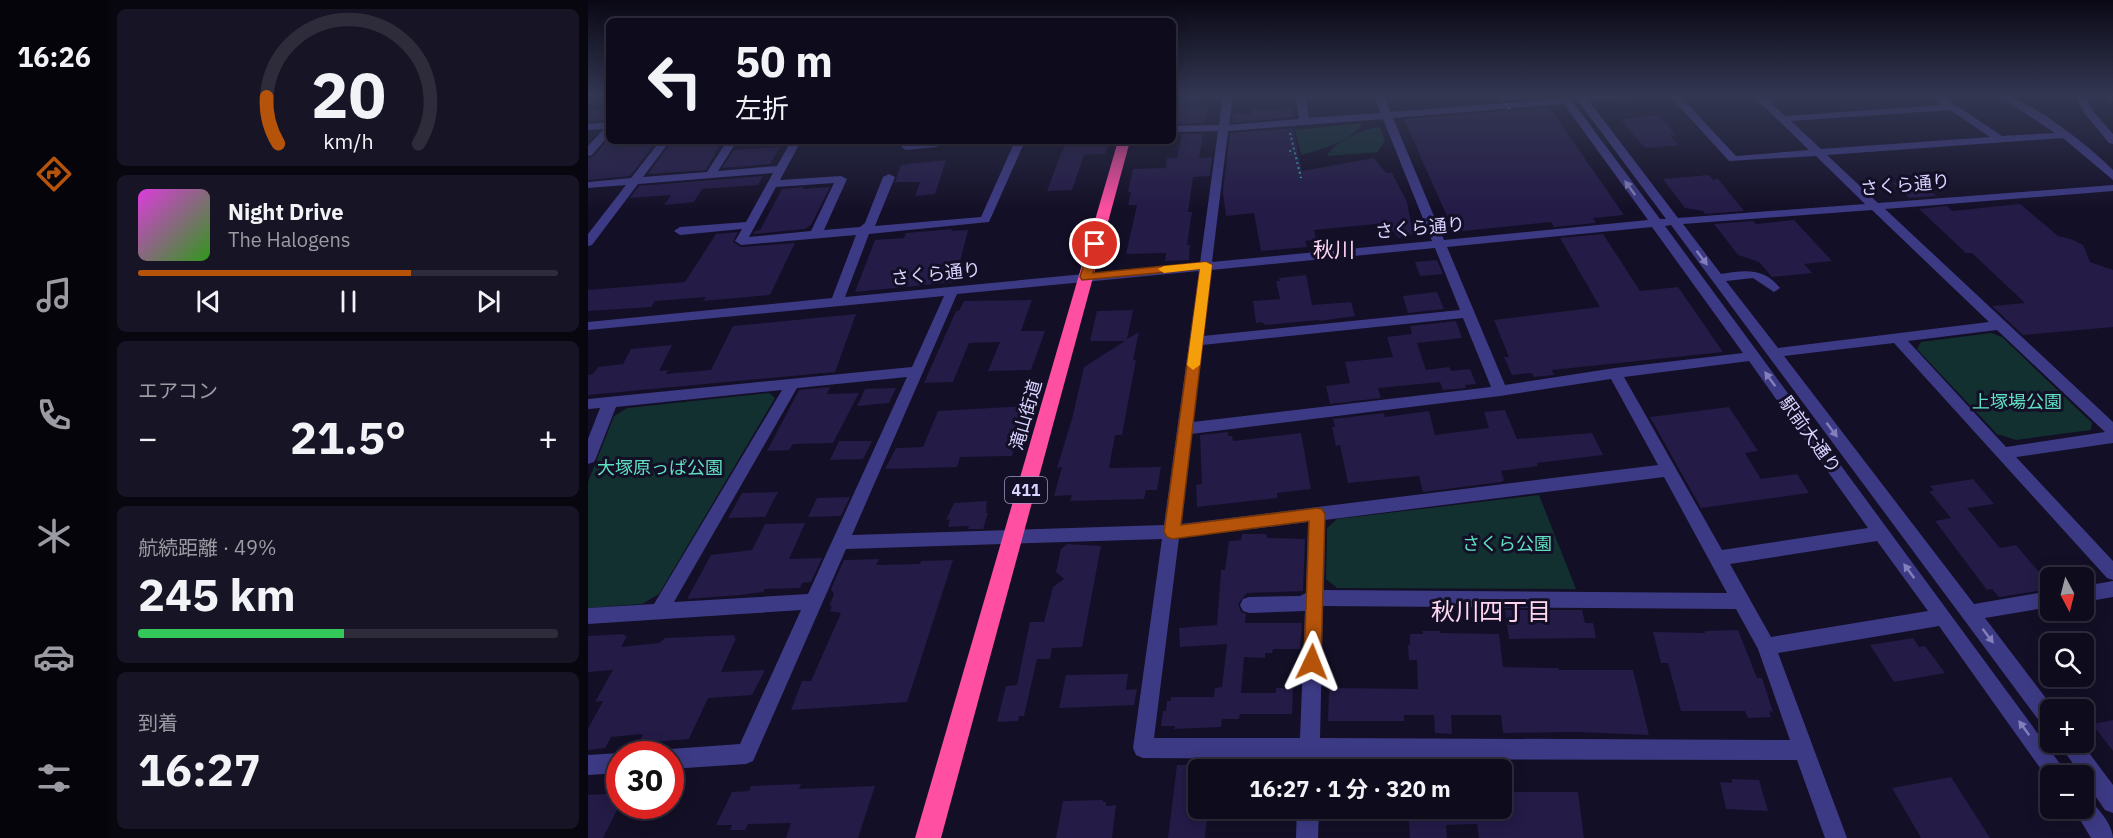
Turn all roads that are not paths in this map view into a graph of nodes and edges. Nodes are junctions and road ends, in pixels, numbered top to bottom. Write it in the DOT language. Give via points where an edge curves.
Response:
graph roads {
  1 [pos="604,133"];
  2 [pos="1223,133"];
  3 [pos="1395,133"];
  4 [pos="1596,133"];
  5 [pos="1601,133"];
  6 [pos="1709,133"];
  7 [pos="1797,133"];
  8 [pos="1991,133"];
  9 [pos="2062,133"];
  10 [pos="2065,135"];
  11 [pos="1999,139"];
  12 [pos="663,144"];
  13 [pos="730,144"];
  14 [pos="794,144"];
  15 [pos="1019,144"];
  16 [pos="1123,144"];
  17 [pos="933,145"];
  18 [pos="905,147"];
  19 [pos="588,153"];
  20 [pos="1818,153"];
  21 [pos="780,169"];
  22 [pos="710,175"];
  23 [pos="889,177"];
  24 [pos="2113,177"];
  25 [pos="635,181"];
  26 [pos="772,184"];
  27 [pos="588,185"];
  28 [pos="2113,188"];
  29 [pos="1874,206"];
  30 [pos="1674,222"];
  31 [pos="1656,223"];
  32 [pos="750,225"];
  33 [pos="864,230"];
  34 [pos="680,231"];
  35 [pos="816,234"];
  36 [pos="588,242"];
  37 [pos="1440,244"];
  38 [pos="1206,265"];
  39 [pos="1086,277"];
  40 [pos="1717,278"];
  41 [pos="1774,288"];
  42 [pos="953,290"];
  43 [pos="837,302"];
  44 [pos="1468,313"];
  45 [pos="2001,325"];
  46 [pos="588,326"];
  47 [pos="1897,338"];
  48 [pos="1196,341"];
  49 [pos="1774,353"];
  50 [pos="1753,356"];
  51 [pos="918,371"];
  52 [pos="1615,373"];
  53 [pos="793,383"];
  54 [pos="1500,391"];
  55 [pos="610,402"];
  56 [pos="588,404"];
  57 [pos="1185,429"];
  58 [pos="2113,431"];
  59 [pos="2113,437"];
  60 [pos="2002,453"];
  61 [pos="588,458"];
  62 [pos="1668,470"];
  63 [pos="1317,514"];
  64 [pos="1172,532"];
  65 [pos="1882,533"];
  66 [pos="1013,537"];
  67 [pos="843,542"];
  68 [pos="1718,558"];
  69 [pos="2113,573"];
  70 [pos="2113,589"];
  71 [pos="2094,592"];
  72 [pos="1314,598"];
  73 [pos="816,601"];
  74 [pos="1741,601"];
  75 [pos="2040,601"];
  76 [pos="1249,604"];
  77 [pos="659,611"];
  78 [pos="1970,613"];
  79 [pos="588,616"];
  80 [pos="1943,617"];
  81 [pos="1766,646"];
  82 [pos="2040,706"];
  83 [pos="1310,747"];
  84 [pos="1804,750"];
  85 [pos="2076,753"];
  86 [pos="684,758"];
  87 [pos="1310,759"];
  88 [pos="606,764"];
  89 [pos="588,765"];
  90 [pos="2051,765"];
  91 [pos="2113,802"];
  92 [pos="1308,819"];
  93 [pos="2091,819"];
  94 [pos="928,838"];
  95 [pos="1308,838"];
  96 [pos="1836,838"];
  97 [pos="2104,838"];
  1 -- 19 [label="street"];
  2 -- 38 [label="street"];
  3 -- 37 [label="street"];
  31 -- 4 [label="street, 駅前大通り, one-way"];
  5 -- 30 [label="street, 駅前大通り"];
  6 -- 20 [label="street" via="1733,159"];
  7 -- 20 [label="street"];
  8 -- 11 [label="street"];
  9 -- 10 [label="street"];
  10 -- 11 [label="street"];
  10 -- 24 [label="street"];
  11 -- 20 [label="street"];
  12 -- 25 [label="street"];
  13 -- 22 [label="street"];
  14 -- 21 [label="street"];
  15 -- 33 [label="street" via="985,220"];
  16 -- 39 [label="highway, 滝山街道 / 411"];
  17 -- 18 [label="street"];
  20 -- 29 [label="street"];
  21 -- 22 [label="street"];
  21 -- 26 [label="street"];
  22 -- 25 [label="street"];
  23 -- 33 [label="street" via="870,225"];
  25 -- 27 [label="street"];
  25 -- 36 [label="street"];
  26 -- 32 [label="street"];
  26 -- 35 [label="street" via="841,179"];
  28 -- 29 [label="street, さくら通り"];
  29 -- 30 [label="street, さくら通り"];
  29 -- 45 [label="street"];
  30 -- 31 [label="street, さくら通り"];
  30 -- 40 [label="street, 駅前大通り, one-way"];
  31 -- 37 [label="street, さくら通り"];
  31 -- 50 [label="street, 駅前大通り"];
  32 -- 34 [label="street"];
  32 -- 35 [label="street" via="741,241"];
  33 -- 35 [label="street"];
  33 -- 43 [label="street"];
  37 -- 38 [label="street, さくら通り"];
  37 -- 44 [label="street"];
  38 -- 39 [label="street, さくら通り"];
  38 -- 48 [label="street"];
  39 -- 42 [label="street, さくら通り"];
  39 -- 66 [label="highway, 滝山街道 / 411"];
  40 -- 41 [label="street" via="1756,273"];
  40 -- 49 [label="street, 駅前大通り"];
  42 -- 43 [label="street, さくら通り"];
  42 -- 51 [label="street"];
  43 -- 46 [label="street, さくら通り"];
  44 -- 48 [label="street"];
  44 -- 54 [label="street"];
  45 -- 47 [label="street"];
  45 -- 58 [label="street"];
  47 -- 49 [label="street"];
  47 -- 60 [label="street"];
  48 -- 57 [label="street"];
  49 -- 78 [label="street, 駅前大通り, one-way"];
  50 -- 52 [label="street"];
  65 -- 50 [label="street, 駅前大通り, one-way"];
  51 -- 53 [label="street"];
  51 -- 67 [label="street"];
  52 -- 54 [label="street"];
  52 -- 62 [label="street"];
  53 -- 55 [label="street"];
  53 -- 77 [label="street"];
  54 -- 57 [label="street"];
  55 -- 56 [label="street"];
  55 -- 61 [label="street"];
  57 -- 64 [label="street"];
  59 -- 60 [label="street"];
  60 -- 69 [label="street"];
  62 -- 63 [label="street"];
  62 -- 68 [label="street"];
  63 -- 64 [label="street"];
  63 -- 72 [label="street"];
  64 -- 66 [label="street"];
  64 -- 83 [label="street" via="1143,748"];
  65 -- 68 [label="street"];
  80 -- 65 [label="street, 駅前大通り, one-way"];
  66 -- 67 [label="street"];
  66 -- 94 [label="highway, 滝山街道 / 411"];
  67 -- 73 [label="street"];
  68 -- 74 [label="street"];
  70 -- 71 [label="street"];
  72 -- 74 [label="street"];
  72 -- 76 [label="street" via="1302,604"];
  72 -- 83 [label="street"];
  73 -- 77 [label="street"];
  73 -- 86 [label="street" via="746,754"];
  74 -- 81 [label="street"];
  75 -- 78 [label="street"];
  77 -- 79 [label="street"];
  78 -- 82 [label="street, 駅前大通り, one-way"];
  80 -- 81 [label="street"];
  90 -- 80 [label="street, 駅前大通り, one-way"];
  81 -- 84 [label="street"];
  83 -- 84 [label="street"];
  83 -- 87 [label="street"];
  84 -- 96 [label="street"];
  85 -- 91 [label="street"];
  88 -- 89 [label="street"];
  92 -- 95 [label="street"];
  93 -- 97 [label="street"];
}
